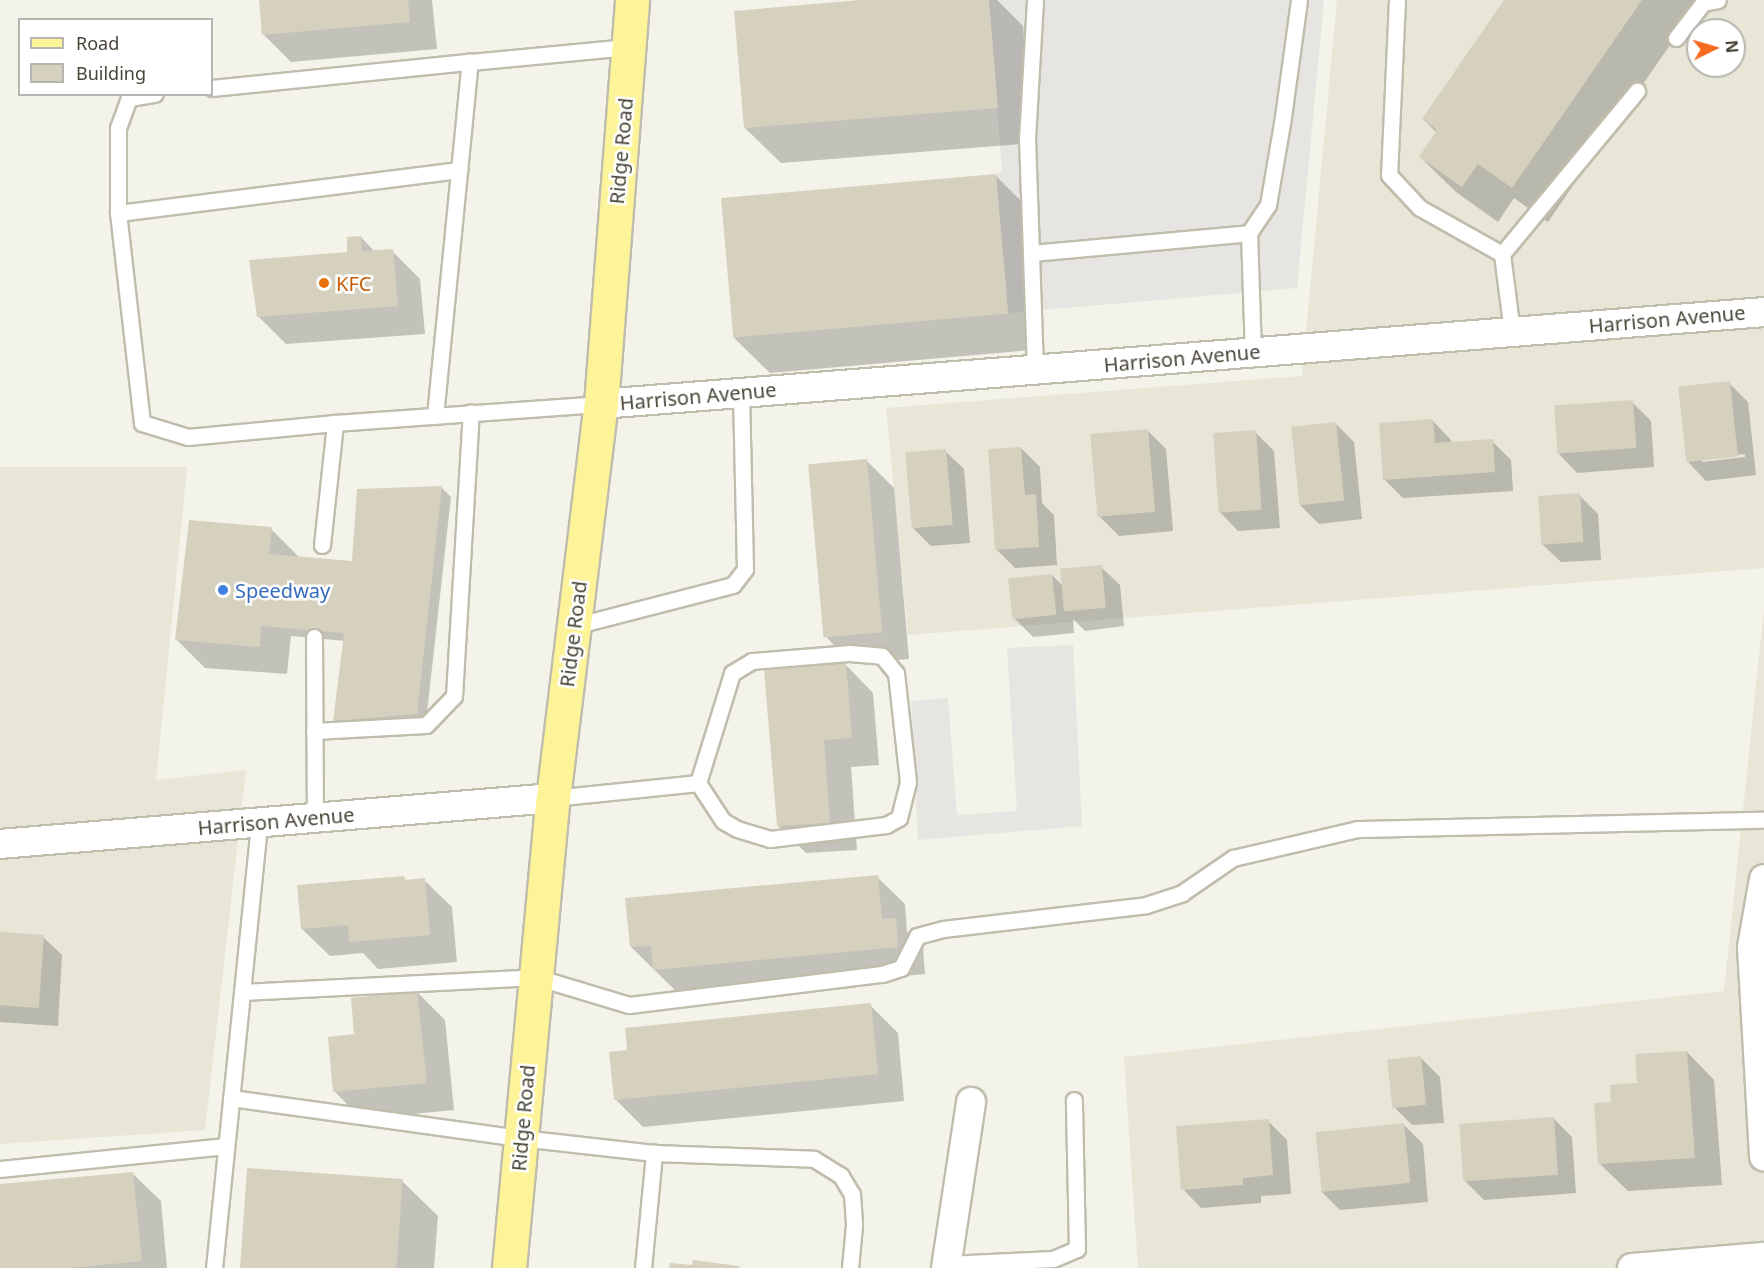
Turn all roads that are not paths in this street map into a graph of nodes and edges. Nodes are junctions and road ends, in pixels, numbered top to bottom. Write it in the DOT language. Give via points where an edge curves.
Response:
graph roads {
  1 [pos="632,0"];
  2 [pos="1035,0"];
  3 [pos="1299,0"];
  4 [pos="1397,0"];
  5 [pos="1718,0"];
  6 [pos="1676,38"];
  7 [pos="628,47"];
  8 [pos="470,62"];
  9 [pos="213,88"];
  10 [pos="1637,91"];
  11 [pos="142,96"];
  12 [pos="459,170"];
  13 [pos="118,213"];
  14 [pos="1249,233"];
  15 [pos="1031,252"];
  16 [pos="1502,254"];
  17 [pos="1764,312"];
  18 [pos="1512,332"];
  19 [pos="1253,352"];
  20 [pos="1035,369"];
  21 [pos="741,393"];
  22 [pos="601,404"];
  23 [pos="471,413"];
  24 [pos="435,416"];
  25 [pos="335,423"];
  26 [pos="322,545"];
  27 [pos="574,626"];
  28 [pos="314,637"];
  29 [pos="314,731"];
  30 [pos="698,783"];
  31 [pos="553,798"];
  32 [pos="315,818"];
  33 [pos="1764,820"];
  34 [pos="259,823"];
  35 [pos="0,844"];
  36 [pos="1764,879"];
  37 [pos="536,977"];
  38 [pos="242,992"];
  39 [pos="231,1098"];
  40 [pos="1074,1100"];
  41 [pos="971,1102"];
  42 [pos="521,1138"];
  43 [pos="226,1146"];
  44 [pos="654,1153"];
  45 [pos="1764,1157"];
  46 [pos="0,1168"];
  47 [pos="1764,1257"];
  48 [pos="946,1266"];
  49 [pos="214,1268"];
  50 [pos="509,1268"];
  51 [pos="643,1268"];
  52 [pos="850,1268"];
  53 [pos="1632,1268"];
  1 -- 7 [label="main road, Ridge Road"];
  2 -- 15 [label="lane" via="1027,139"];
  3 -- 14 [label="lane" via="1268,205"];
  4 -- 16 [label="lane" via="1389,175 1420,207"];
  5 -- 6 [label="lane" via="1703,3"];
  7 -- 8 [label="lane"];
  7 -- 22 [label="main road, Ridge Road"];
  8 -- 9 [label="lane"];
  8 -- 12 [label="lane"];
  10 -- 16 [label="lane"];
  11 -- 13 [label="lane" via="129,98 118,128"];
  12 -- 13 [label="lane"];
  12 -- 24 [label="lane"];
  13 -- 25 [label="lane" via="142,423 188,437"];
  14 -- 15 [label="lane"];
  14 -- 19 [label="lane"];
  15 -- 20 [label="lane"];
  16 -- 18 [label="lane"];
  17 -- 18 [label="street, Harrison Avenue"];
  18 -- 19 [label="street, Harrison Avenue"];
  19 -- 20 [label="street, Harrison Avenue"];
  20 -- 21 [label="street, Harrison Avenue"];
  21 -- 22 [label="street, Harrison Avenue"];
  21 -- 27 [label="lane" via="745,569 733,585"];
  22 -- 23 [label="lane"];
  22 -- 27 [label="main road, Ridge Road"];
  23 -- 24 [label="lane"];
  23 -- 29 [label="lane" via="454,696 426,725"];
  24 -- 25 [label="lane"];
  25 -- 26 [label="lane"];
  27 -- 31 [label="main road, Ridge Road"];
  28 -- 29 [label="lane"];
  29 -- 32 [label="lane"];
  30 -- 30 [label="lane" via="723,821 770,839 886,825 899,819 908,782 896,673 882,656 850,653 752,661 732,673"];
  30 -- 31 [label="lane"];
  31 -- 32 [label="street, Harrison Avenue"];
  31 -- 37 [label="main road, Ridge Road"];
  32 -- 34 [label="street, Harrison Avenue"];
  33 -- 37 [label="lane" via="1358,829 1233,858 1182,893 1146,905 943,929 917,936 901,968 882,974 629,1005"];
  34 -- 35 [label="street, Harrison Avenue"];
  34 -- 38 [label="lane"];
  36 -- 45 [label="street" via="1752,947"];
  37 -- 38 [label="lane"];
  37 -- 42 [label="main road, Ridge Road"];
  38 -- 39 [label="lane"];
  39 -- 42 [label="lane"];
  39 -- 43 [label="lane"];
  40 -- 48 [label="lane" via="1077,1249 1053,1259"];
  41 -- 48 [label="street"];
  42 -- 44 [label="lane"];
  42 -- 50 [label="main road, Ridge Road"];
  43 -- 46 [label="lane"];
  43 -- 49 [label="lane"];
  44 -- 51 [label="lane"];
  44 -- 52 [label="lane" via="814,1159 841,1176 852,1194"];
  47 -- 53 [label="street"];
}
